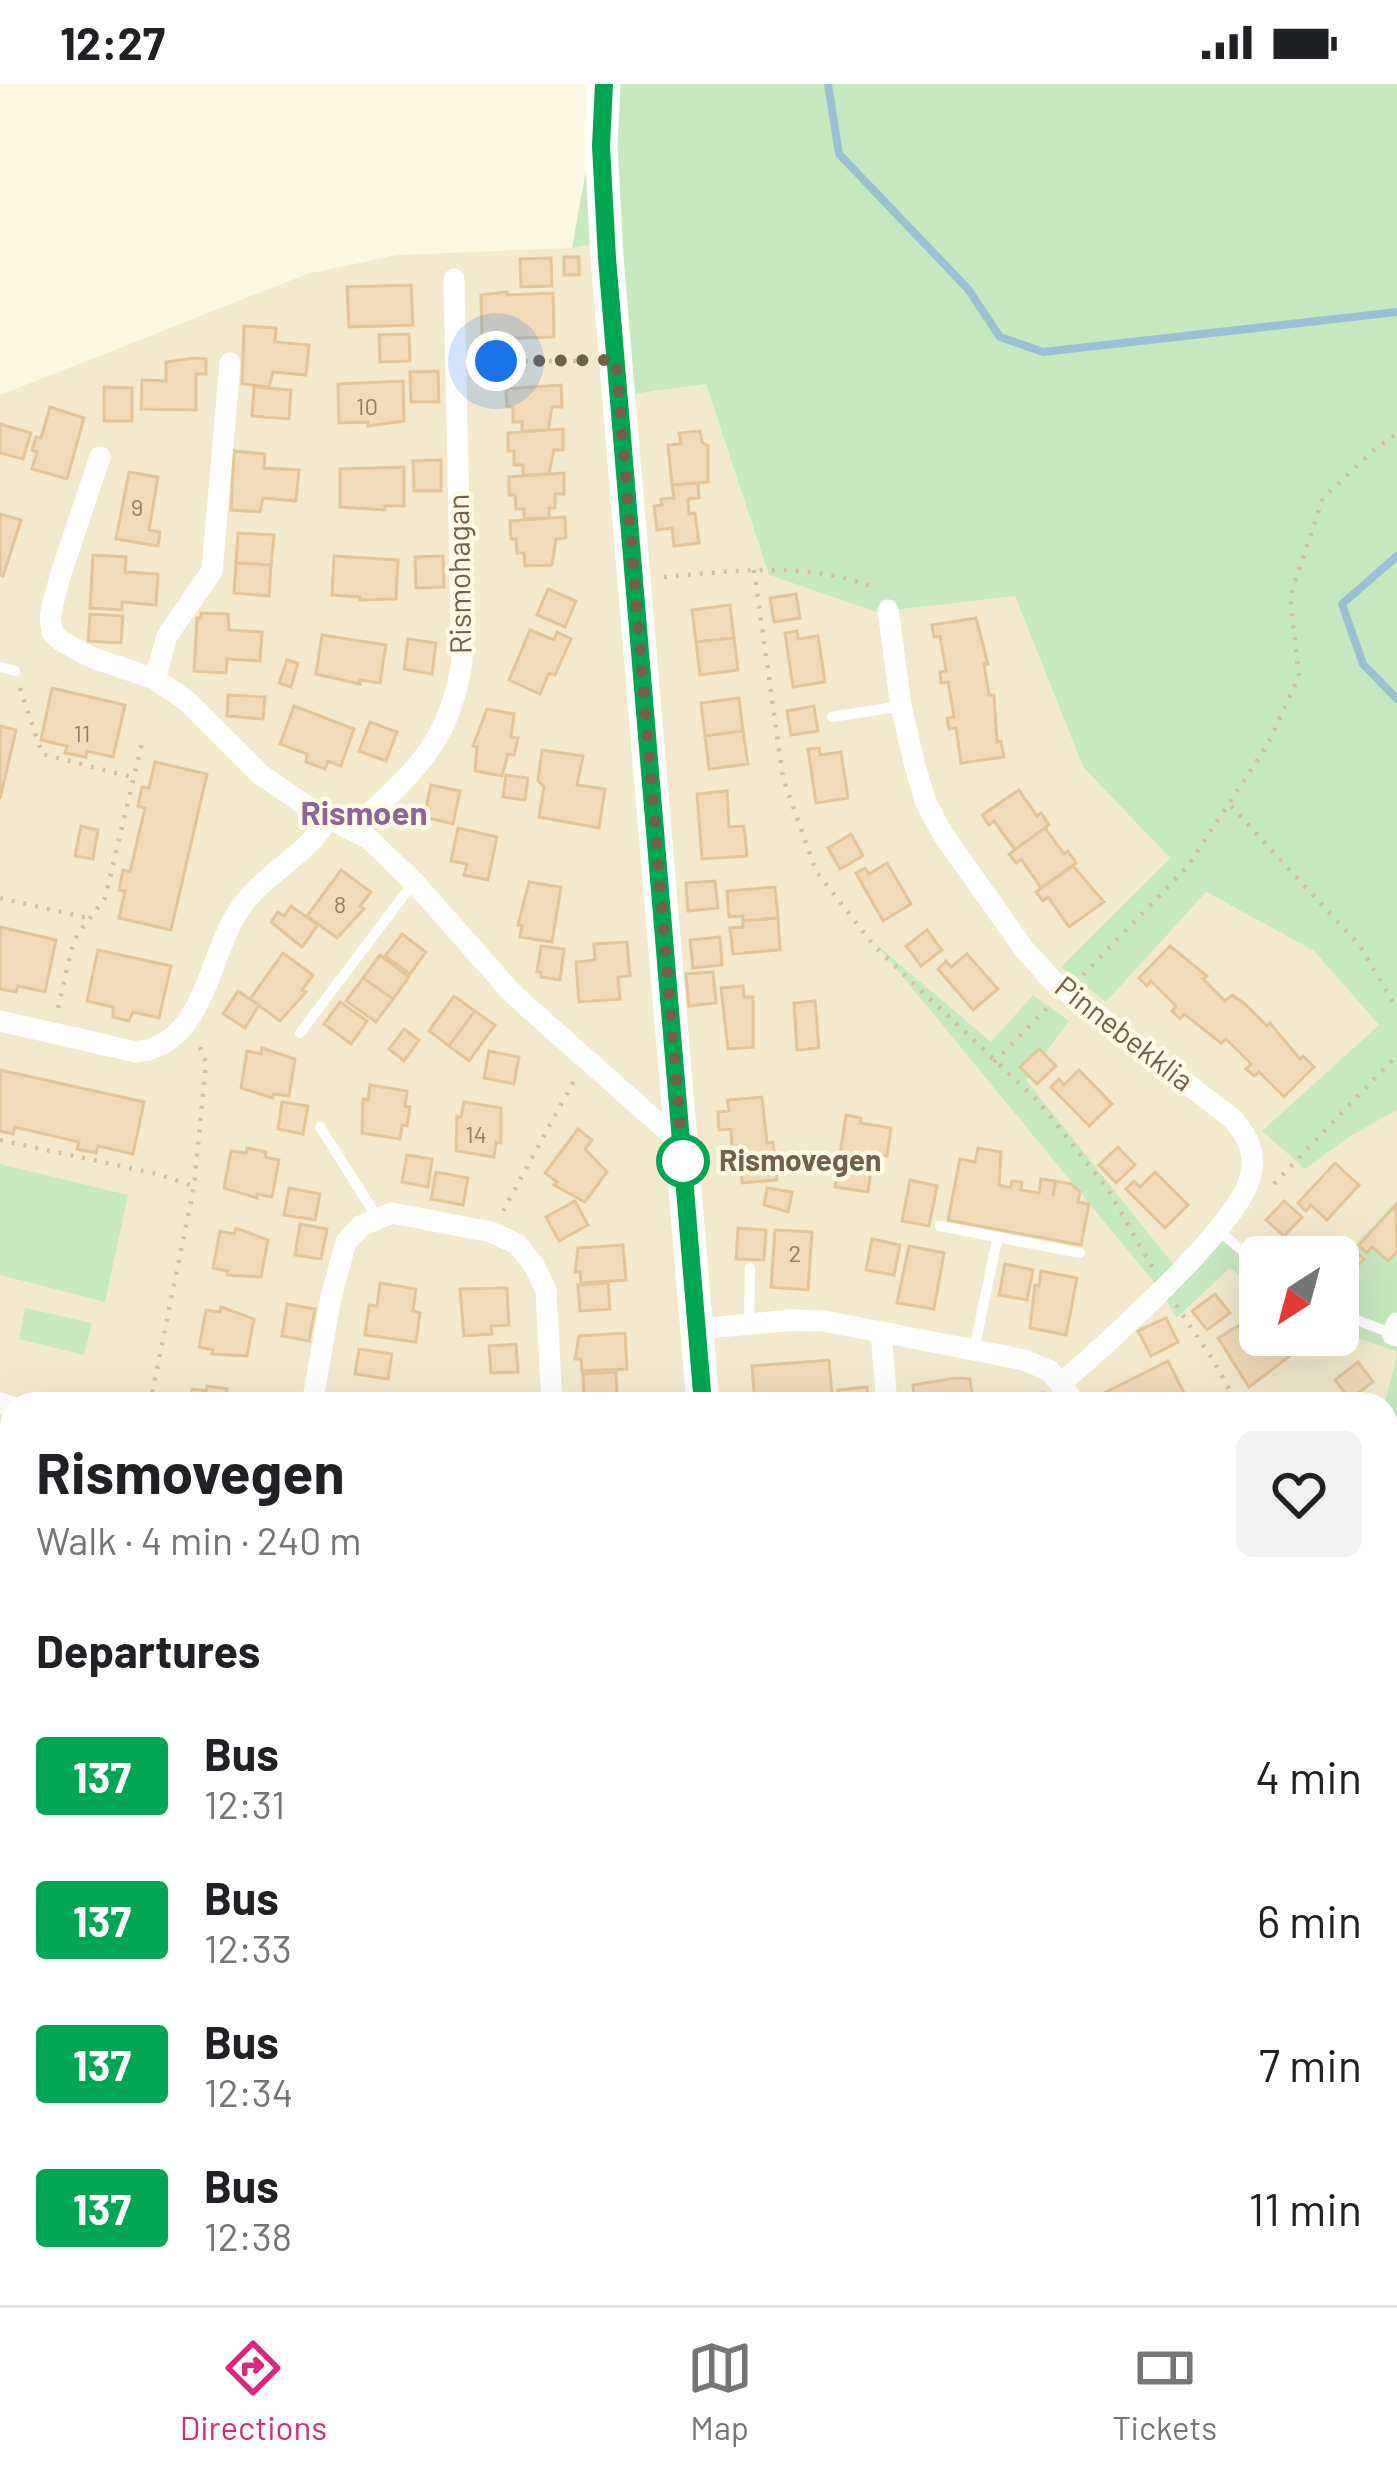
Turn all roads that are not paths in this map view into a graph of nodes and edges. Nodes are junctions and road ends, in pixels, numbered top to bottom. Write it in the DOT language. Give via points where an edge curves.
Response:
graph roads {
  1 [pos="604,84"];
  2 [pos="454,279"];
  3 [pos="230,363"];
  4 [pos="100,457"];
  5 [pos="888,610"];
  6 [pos="0,667"];
  7 [pos="15,671"];
  8 [pos="155,679"];
  9 [pos="901,706"];
  10 [pos="832,717"];
  11 [pos="329,817"];
  12 [pos="353,830"];
  13 [pos="414,882"];
  14 [pos="0,1021"];
  15 [pos="300,1033"];
  16 [pos="320,1127"];
  17 [pos="682,1144"];
  18 [pos="377,1217"];
  19 [pos="940,1226"];
  20 [pos="1217,1229"];
  21 [pos="997,1240"];
  22 [pos="1239,1248"];
  23 [pos="1080,1253"];
  24 [pos="750,1268"];
  25 [pos="1359,1320"];
  26 [pos="749,1324"];
  27 [pos="696,1329"];
  28 [pos="1395,1331"];
  29 [pos="881,1332"];
  30 [pos="974,1350"];
  31 [pos="1063,1382"];
  32 [pos="314,1392"];
  33 [pos="551,1392"];
  34 [pos="702,1392"];
  35 [pos="886,1392"];
  36 [pos="1069,1392"];
  1 -- 17 [label="main road" via="616,360"];
  2 -- 12 [label="street, Rismohagan" via="457,700 428,757"];
  3 -- 8 [label="street" via="212,572 167,636"];
  4 -- 8 [label="street" via="60,576 52,632 93,658"];
  5 -- 9 [label="street, Pinnebekklia"];
  6 -- 7 [label="lane"];
  8 -- 11 [label="street" via="261,775"];
  9 -- 10 [label="lane"];
  9 -- 20 [label="street, Pinnebekklia" via="926,803 1024,949 1065,991 1243,1131 1251,1175"];
  11 -- 12 [label="street"];
  11 -- 14 [label="street" via="237,912 173,1040 136,1052"];
  12 -- 13 [label="street"];
  13 -- 15 [label="lane"];
  13 -- 17 [label="street" via="514,995"];
  16 -- 18 [label="lane"];
  17 -- 27 [label="main road"];
  18 -- 32 [label="street" via="346,1241"];
  18 -- 33 [label="street" via="491,1232 517,1244 546,1290"];
  19 -- 21 [label="lane"];
  20 -- 22 [label="lane"];
  20 -- 31 [label="street, Pinnebekklia"];
  21 -- 23 [label="lane"];
  21 -- 30 [label="lane"];
  24 -- 26 [label="lane"];
  25 -- 28 [label="lane"];
  26 -- 27 [label="street"];
  26 -- 29 [label="street" via="824,1322"];
  27 -- 34 [label="main road"];
  29 -- 30 [label="street"];
  29 -- 35 [label="street"];
  30 -- 31 [label="street" via="1024,1360"];
  31 -- 36 [label="street"];
}
